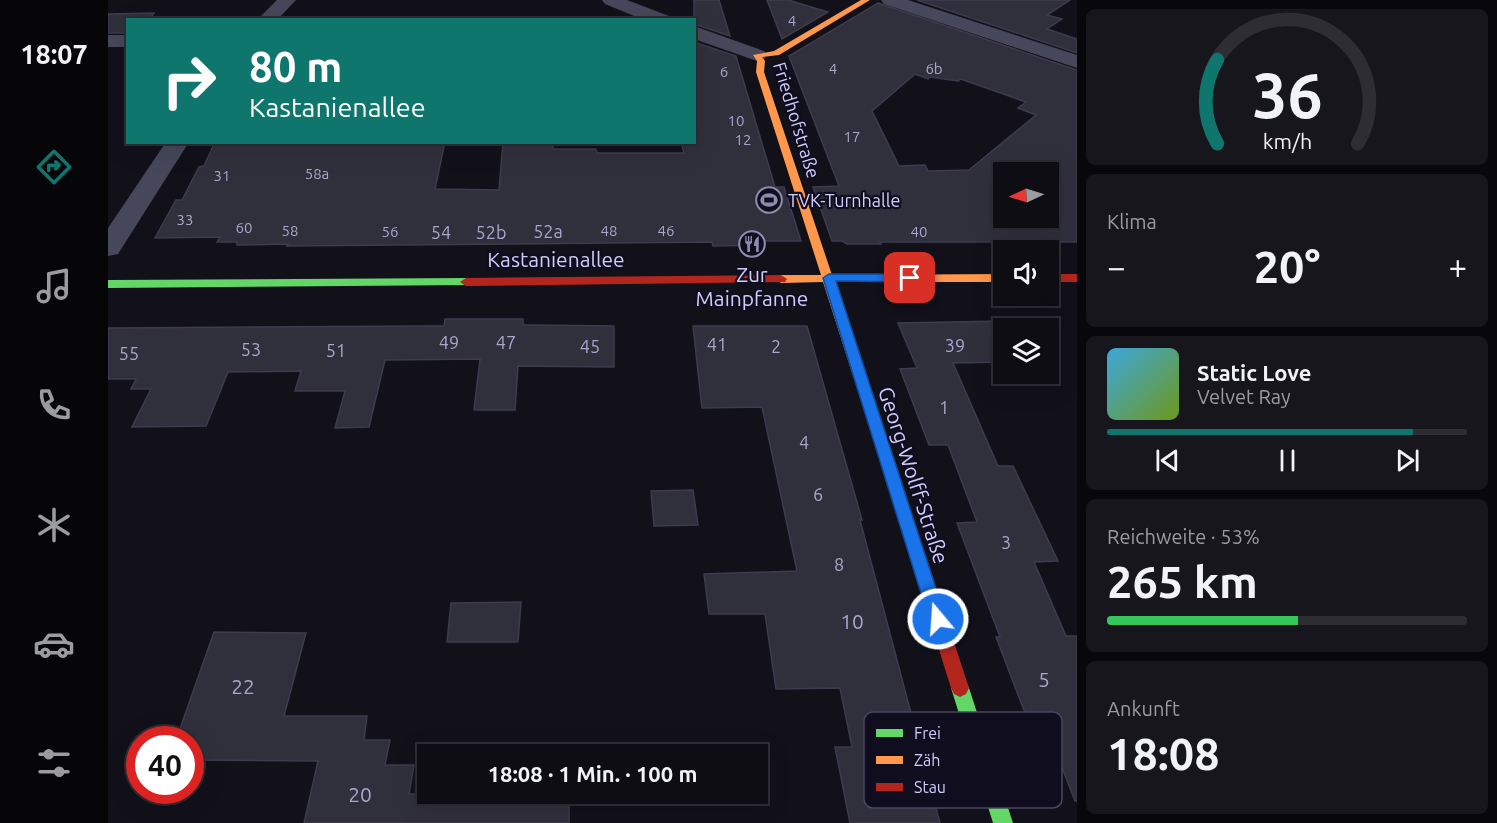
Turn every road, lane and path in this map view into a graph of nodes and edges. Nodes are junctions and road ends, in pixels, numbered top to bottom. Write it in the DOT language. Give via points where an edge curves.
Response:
graph roads {
  1 [pos="286,0"];
  2 [pos="611,0"];
  3 [pos="866,0"];
  4 [pos="890,0"];
  5 [pos="268,18"];
  6 [pos="657,18"];
  7 [pos="696,33"];
  8 [pos="108,41"];
  9 [pos="126,41"];
  10 [pos="757,55"];
  11 [pos="1077,62"];
  12 [pos="176,144"];
  13 [pos="108,248"];
  14 [pos="829,278"];
  15 [pos="993,278"];
  16 [pos="1059,278"];
  17 [pos="1077,278"];
  18 [pos="108,284"];
  19 [pos="968,712"];
  20 [pos="998,808"];
  21 [pos="1003,823"];
  1 -- 5 [label="street"];
  2 -- 6 [label="street"];
  3 -- 10 [label="street, Friedhofstraße" via="776,53"];
  4 -- 11 [label="street"];
  7 -- 10 [label="street"];
  8 -- 9 [label="street"];
  10 -- 14 [label="street, Friedhofstraße"];
  12 -- 13 [label="street"];
  14 -- 15 [label="street, Kastanienallee"];
  14 -- 18 [label="street, Kastanienallee"];
  14 -- 19 [label="street, Georg-Wolff-Straße"];
  16 -- 17 [label="street"];
  20 -- 21 [label="street, Georg-Wolff-Straße"];
}
